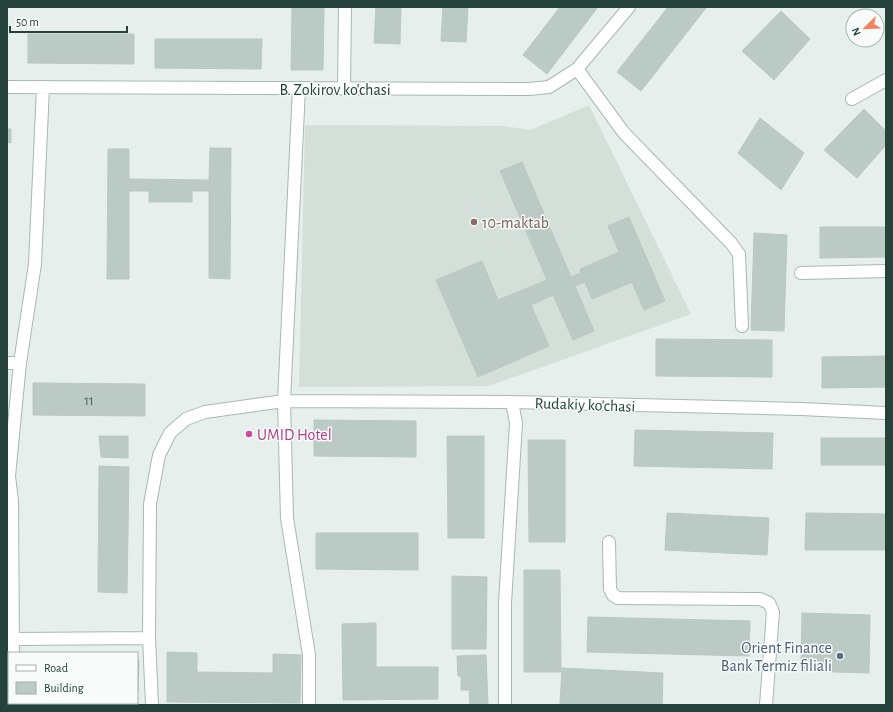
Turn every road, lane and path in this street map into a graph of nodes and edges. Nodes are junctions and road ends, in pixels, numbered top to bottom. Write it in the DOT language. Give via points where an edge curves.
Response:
graph roads {
  1 [pos="345,7"];
  2 [pos="629,7"];
  3 [pos="577,69"];
  4 [pos="886,80"];
  5 [pos="7,87"];
  6 [pos="43,87"];
  7 [pos="299,88"];
  8 [pos="344,89"];
  9 [pos="852,99"];
  10 [pos="886,271"];
  11 [pos="802,273"];
  12 [pos="742,326"];
  13 [pos="7,363"];
  14 [pos="20,364"];
  15 [pos="284,401"];
  16 [pos="512,402"];
  17 [pos="886,413"];
  18 [pos="8,476"];
  19 [pos="609,542"];
  20 [pos="149,638"];
  21 [pos="13,639"];
  22 [pos="13,652"];
  23 [pos="152,705"];
  24 [pos="309,705"];
  25 [pos="505,705"];
  26 [pos="766,705"];
  1 -- 8 [label="street"];
  2 -- 3 [label="street, B. Zokirov ko'chasi"];
  3 -- 8 [label="street, B. Zokirov ko'chasi" via="549,87 529,90"];
  3 -- 12 [label="street" via="624,133 739,254"];
  4 -- 9 [label="street"];
  5 -- 6 [label="street, B. Zokirov ko'chasi"];
  6 -- 7 [label="street, B. Zokirov ko'chasi"];
  6 -- 14 [label="street" via="35,264"];
  7 -- 8 [label="street, B. Zokirov ko'chasi"];
  7 -- 15 [label="street"];
  10 -- 11 [label="street"];
  13 -- 14 [label="street"];
  14 -- 18 [label="street"];
  15 -- 16 [label="street, Rudakiy ko'chasi"];
  15 -- 20 [label="street, Rudakiy ko'chasi" via="205,412 186,419 170,434 159,455 150,504"];
  15 -- 24 [label="street" via="287,518 309,655"];
  16 -- 17 [label="street, Rudakiy ko'chasi"];
  16 -- 25 [label="street" via="516,423 505,603"];
  18 -- 21 [label="street" via="12,501"];
  19 -- 26 [label="street" via="610,589 618,598 751,598 769,603 772,612"];
  20 -- 21 [label="street"];
  20 -- 23 [label="street, Rudakiy ko'chasi"];
  21 -- 22 [label="street"];
}
